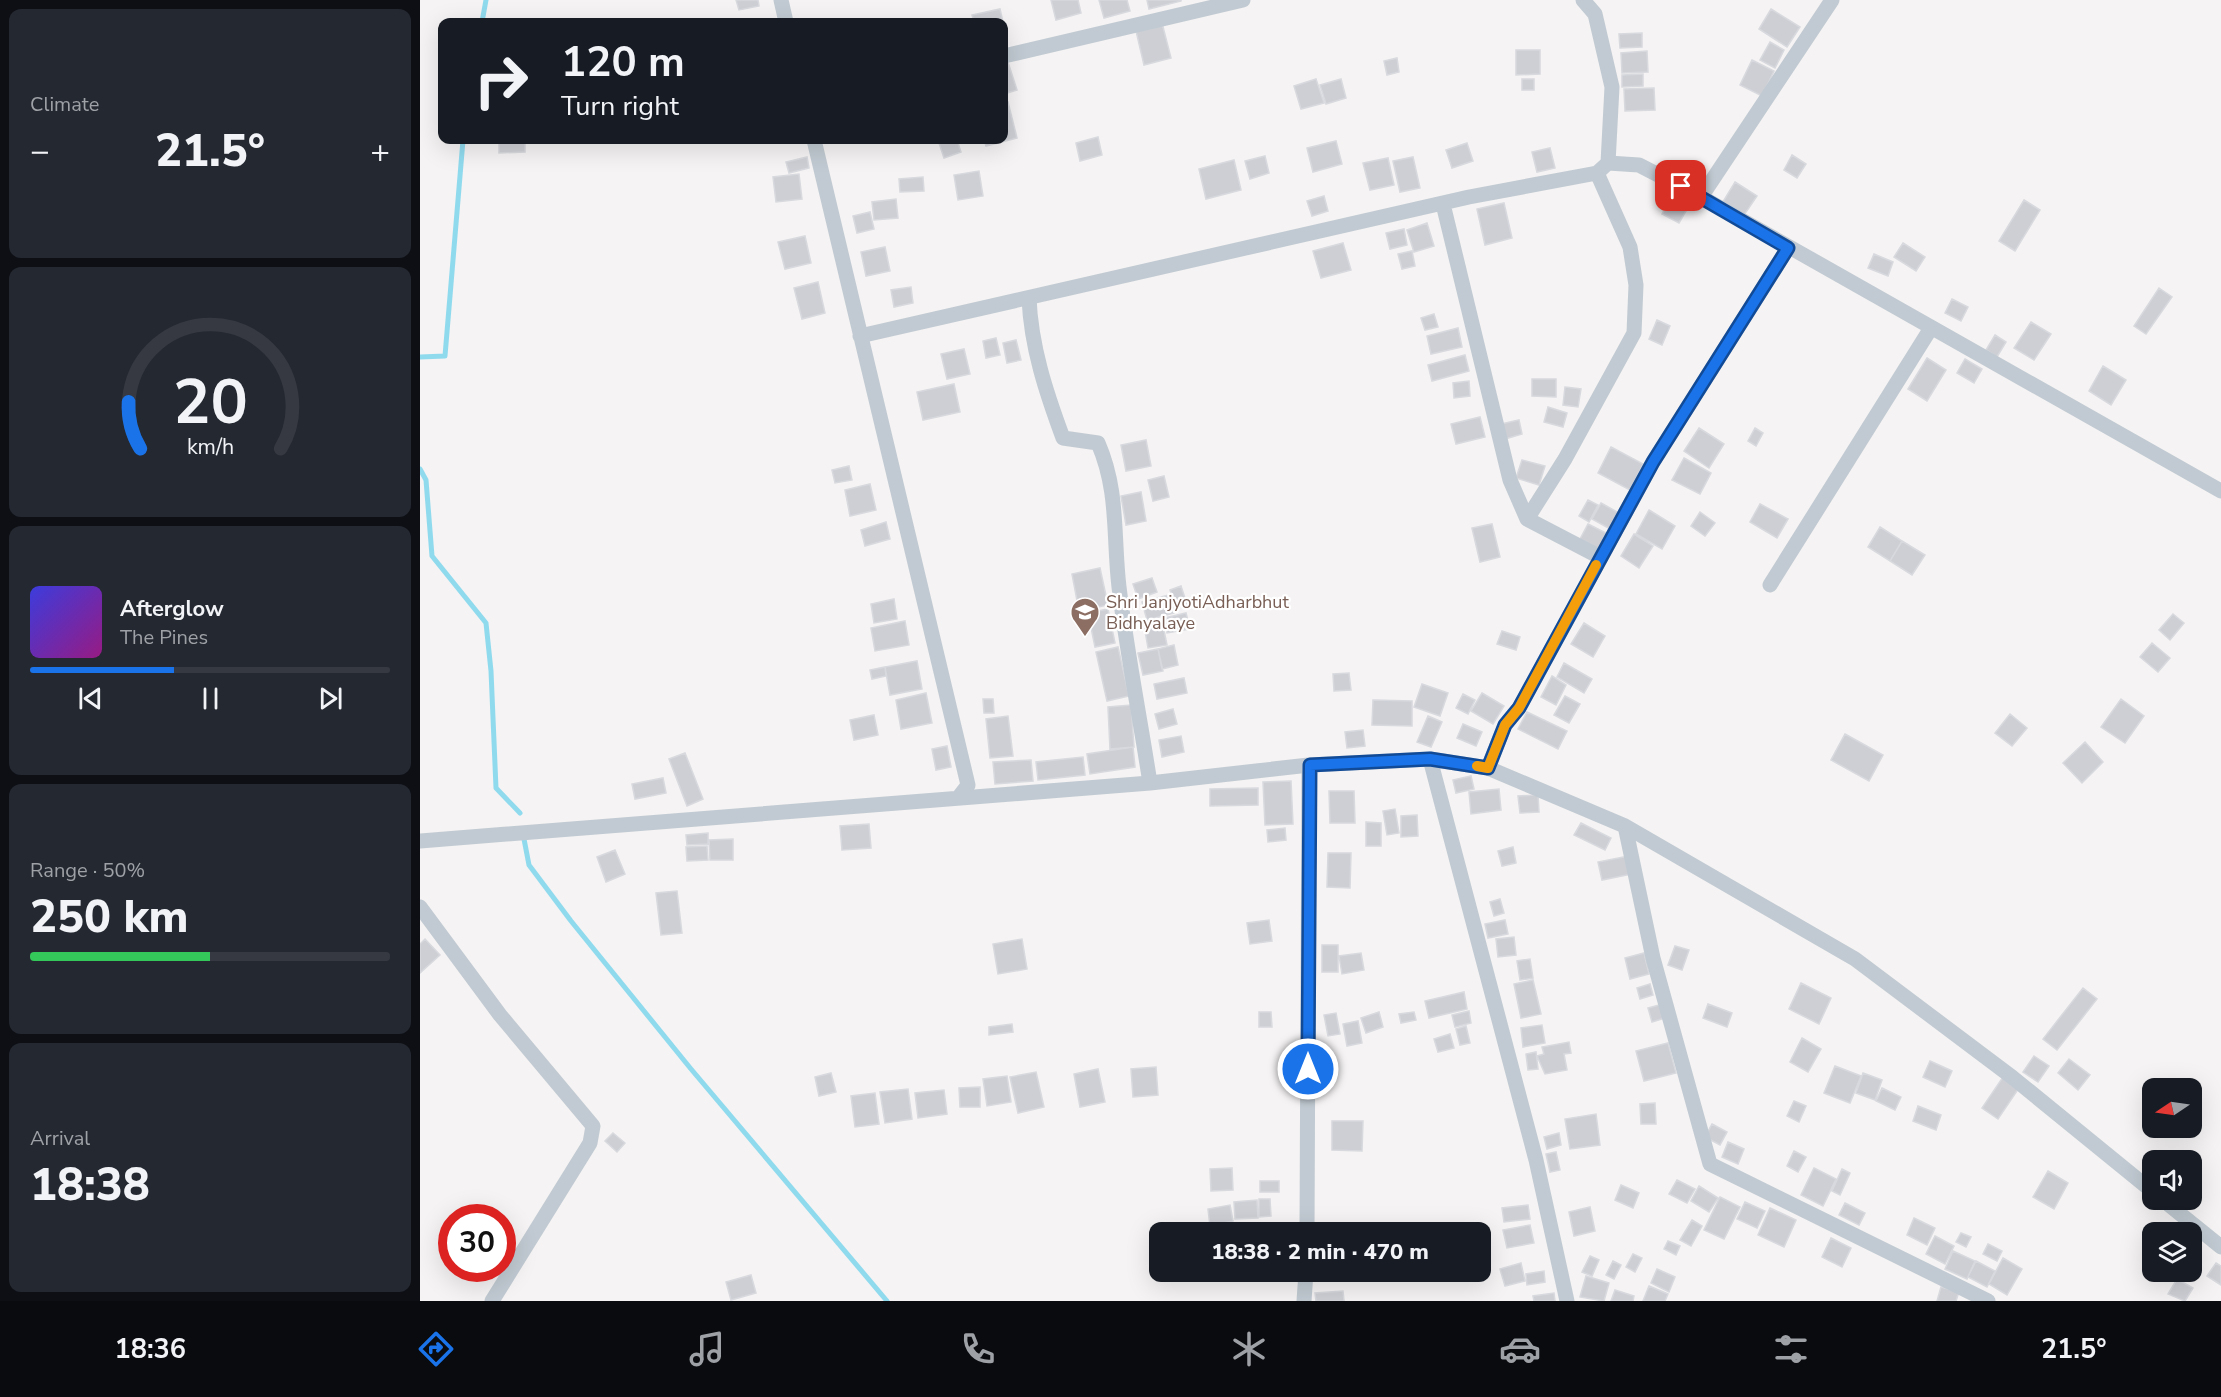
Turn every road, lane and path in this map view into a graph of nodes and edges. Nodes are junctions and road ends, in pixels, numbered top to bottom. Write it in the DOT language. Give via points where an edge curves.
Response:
graph roads {
  1 [pos="781,0"];
  2 [pos="1243,0"];
  3 [pos="1583,0"];
  4 [pos="1832,0"];
  5 [pos="785,18"];
  6 [pos="1008,55"];
  7 [pos="815,144"];
  8 [pos="1602,168"];
  9 [pos="1701,197"];
  10 [pos="1443,204"];
  11 [pos="1788,248"];
  12 [pos="1029,298"];
  13 [pos="1931,328"];
  14 [pos="860,336"];
  15 [pos="2221,490"];
  16 [pos="1527,519"];
  17 [pos="1600,557"];
  18 [pos="1770,585"];
  19 [pos="1430,759"];
  20 [pos="1310,765"];
  21 [pos="1488,768"];
  22 [pos="1150,783"];
  23 [pos="958,798"];
  24 [pos="1624,826"];
  25 [pos="420,841"];
  26 [pos="420,907"];
  27 [pos="2142,1183"];
  28 [pos="2175,1210"];
  29 [pos="1306,1222"];
  30 [pos="2221,1247"];
  31 [pos="1305,1282"];
  32 [pos="492,1301"];
  33 [pos="1304,1301"];
  34 [pos="1568,1301"];
  35 [pos="1988,1301"];
  1 -- 5 [label="street"];
  2 -- 6 [label="street"];
  3 -- 8 [label="street" via="1595,14 1612,87"];
  4 -- 9 [label="street"];
  7 -- 14 [label="street"];
  8 -- 9 [label="street" via="1639,165"];
  8 -- 10 [label="street"];
  8 -- 16 [label="street" via="1630,246 1636,285 1634,333 1565,459"];
  9 -- 11 [label="street"];
  10 -- 12 [label="street"];
  10 -- 16 [label="street" via="1509,480"];
  11 -- 13 [label="street"];
  11 -- 17 [label="street" via="1653,462"];
  12 -- 14 [label="street"];
  12 -- 22 [label="street" via="1042,382 1063,438 1098,442 1108,466 1117,524 1119,586"];
  13 -- 15 [label="street"];
  13 -- 18 [label="street"];
  14 -- 23 [label="street" via="968,785"];
  16 -- 17 [label="street"];
  17 -- 21 [label="street" via="1519,708 1505,725"];
  19 -- 20 [label="street"];
  19 -- 21 [label="street"];
  19 -- 34 [label="street" via="1536,1160"];
  20 -- 22 [label="street"];
  20 -- 29 [label="street"];
  21 -- 24 [label="street"];
  22 -- 23 [label="street"];
  23 -- 25 [label="street"];
  24 -- 27 [label="street" via="1855,959 2012,1077"];
  24 -- 35 [label="street" via="1653,958 1710,1164"];
  26 -- 32 [label="street" via="500,1015 593,1126 590,1143"];
  28 -- 30 [label="street"];
  31 -- 33 [label="street"];
}
